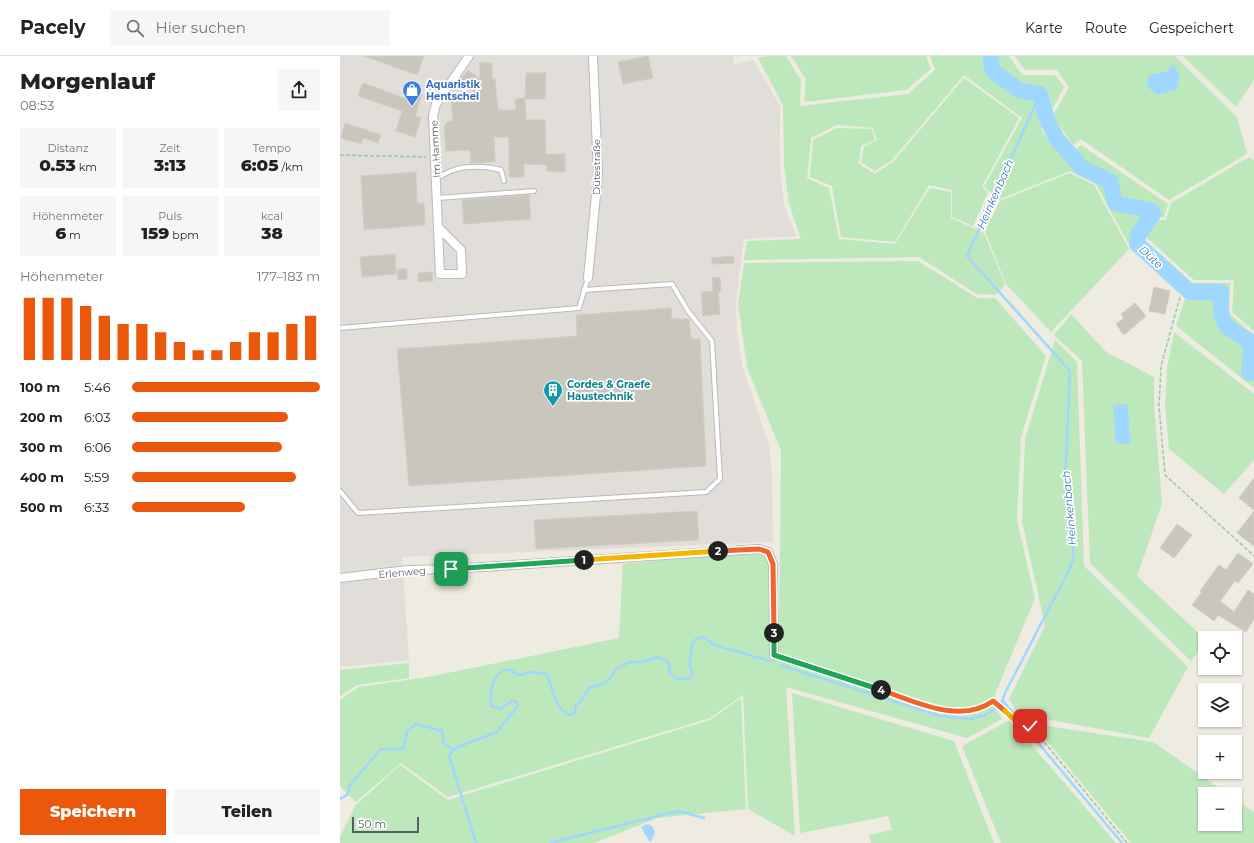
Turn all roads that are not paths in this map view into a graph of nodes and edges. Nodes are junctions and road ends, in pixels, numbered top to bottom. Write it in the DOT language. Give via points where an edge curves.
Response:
graph roads {
  1 [pos="469,56"];
  2 [pos="593,56"];
  3 [pos="437,177"];
  4 [pos="504,181"];
  5 [pos="534,191"];
  6 [pos="438,198"];
  7 [pos="439,228"];
  8 [pos="588,278"];
  9 [pos="584,290"];
  10 [pos="340,328"];
  11 [pos="340,492"];
  12 [pos="340,578"];
  13 [pos="774,655"];
  1 -- 3 [label="street, Im Hamme" via="436,104 433,116"];
  2 -- 8 [label="street, Dütestraße" via="598,174"];
  3 -- 4 [label="lane" via="466,167 494,168 501,170"];
  3 -- 6 [label="street, Im Hamme"];
  5 -- 6 [label="lane"];
  6 -- 7 [label="street, Im Hamme"];
  7 -- 7 [label="street, Im Hamme" via="440,274 462,274 461,250"];
  8 -- 9 [label="lane"];
  9 -- 10 [label="lane" via="579,308"];
  9 -- 11 [label="lane" via="672,284 688,311 712,341 720,479 706,492 358,513"];
  12 -- 13 [label="street, Erlenweg" via="408,570 759,549 768,552 773,564"];
}
